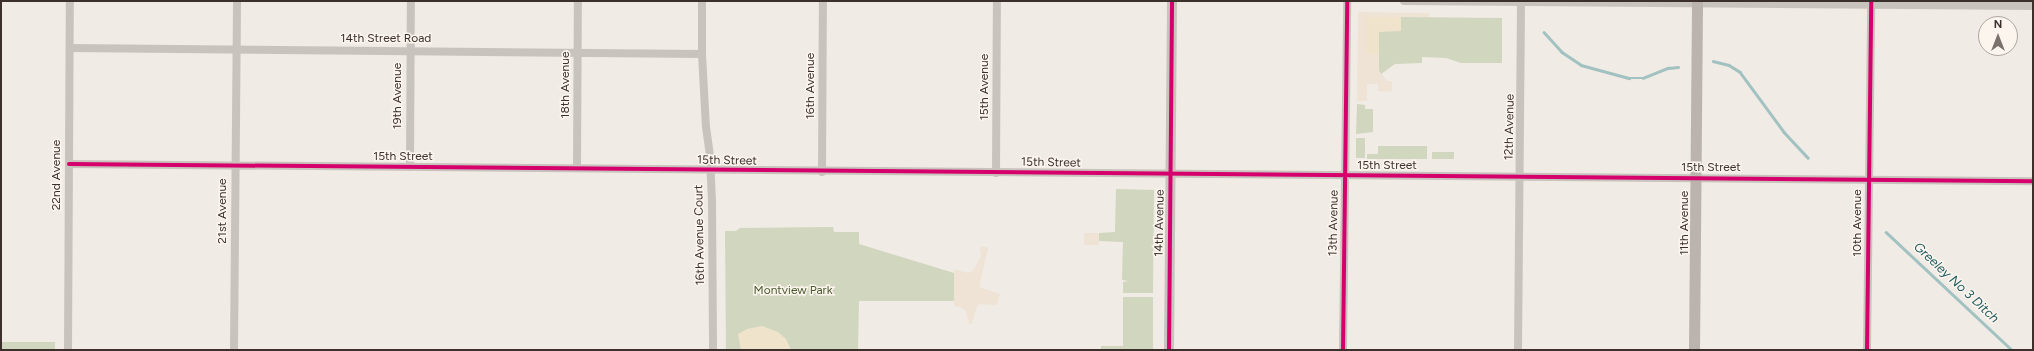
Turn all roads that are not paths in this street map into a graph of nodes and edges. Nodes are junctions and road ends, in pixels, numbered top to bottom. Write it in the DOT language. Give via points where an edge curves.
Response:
graph roads {
  1 [pos="70,1"];
  2 [pos="237,1"];
  3 [pos="411,1"];
  4 [pos="578,1"];
  5 [pos="702,1"];
  6 [pos="823,1"];
  7 [pos="997,1"];
  8 [pos="1172,1"];
  9 [pos="1347,1"];
  10 [pos="1404,1"];
  11 [pos="1521,2"];
  12 [pos="1697,2"];
  13 [pos="1871,3"];
  14 [pos="2033,6"];
  15 [pos="70,48"];
  16 [pos="236,50"];
  17 [pos="411,51"];
  18 [pos="578,53"];
  19 [pos="702,54"];
  20 [pos="69,164"];
  21 [pos="236,166"];
  22 [pos="410,167"];
  23 [pos="577,168"];
  24 [pos="711,171"];
  25 [pos="822,172"];
  26 [pos="996,173"];
  27 [pos="1170,174"];
  28 [pos="1345,176"];
  29 [pos="1520,177"];
  30 [pos="1695,178"];
  31 [pos="1869,180"];
  32 [pos="2033,181"];
  33 [pos="68,350"];
  34 [pos="234,350"];
  35 [pos="713,350"];
  36 [pos="1169,350"];
  37 [pos="1343,350"];
  38 [pos="1518,350"];
  39 [pos="1694,350"];
  40 [pos="1867,350"];
  1 -- 15 [label="street, 22nd Avenue"];
  2 -- 16 [label="street, 21st Avenue"];
  3 -- 17 [label="street, 19th Avenue"];
  4 -- 18 [label="street, 18th Avenue"];
  5 -- 19 [label="street, 16th Avenue Court"];
  6 -- 25 [label="street, 16th Avenue"];
  7 -- 26 [label="street, 15th Avenue"];
  8 -- 27 [label="street, 14th Avenue"];
  9 -- 28 [label="street, 13th Avenue"];
  10 -- 11 [label="street"];
  11 -- 12 [label="street"];
  11 -- 29 [label="street, 12th Avenue"];
  12 -- 13 [label="street"];
  12 -- 30 [label="main road, 11th Avenue"];
  13 -- 14 [label="street"];
  13 -- 31 [label="street, 10th Avenue"];
  15 -- 16 [label="street, 14th Street Road"];
  15 -- 20 [label="street, 22nd Avenue"];
  16 -- 17 [label="street, 14th Street Road"];
  16 -- 21 [label="street, 21st Avenue"];
  17 -- 18 [label="street, 14th Street Road"];
  17 -- 22 [label="street, 19th Avenue"];
  18 -- 19 [label="street, 14th Street Road"];
  18 -- 23 [label="street, 18th Avenue"];
  19 -- 24 [label="street, 16th Avenue Court"];
  20 -- 21 [label="street, 15th Street"];
  20 -- 33 [label="street, 22nd Avenue"];
  21 -- 22 [label="street, 15th Street"];
  21 -- 34 [label="street, 21st Avenue"];
  22 -- 23 [label="street, 15th Street"];
  23 -- 24 [label="street, 15th Street"];
  24 -- 25 [label="street, 15th Street"];
  24 -- 35 [label="street, 16th Avenue Court"];
  25 -- 26 [label="street, 15th Street"];
  26 -- 27 [label="street, 15th Street"];
  27 -- 28 [label="street, 15th Street"];
  27 -- 36 [label="street, 14th Avenue"];
  28 -- 29 [label="street, 15th Street"];
  28 -- 37 [label="street, 13th Avenue"];
  29 -- 30 [label="street, 15th Street"];
  29 -- 38 [label="street, 12th Avenue"];
  30 -- 31 [label="street, 15th Street"];
  30 -- 39 [label="main road, 11th Avenue"];
  31 -- 32 [label="street, 15th Street"];
  31 -- 40 [label="street, 10th Avenue"];
}
